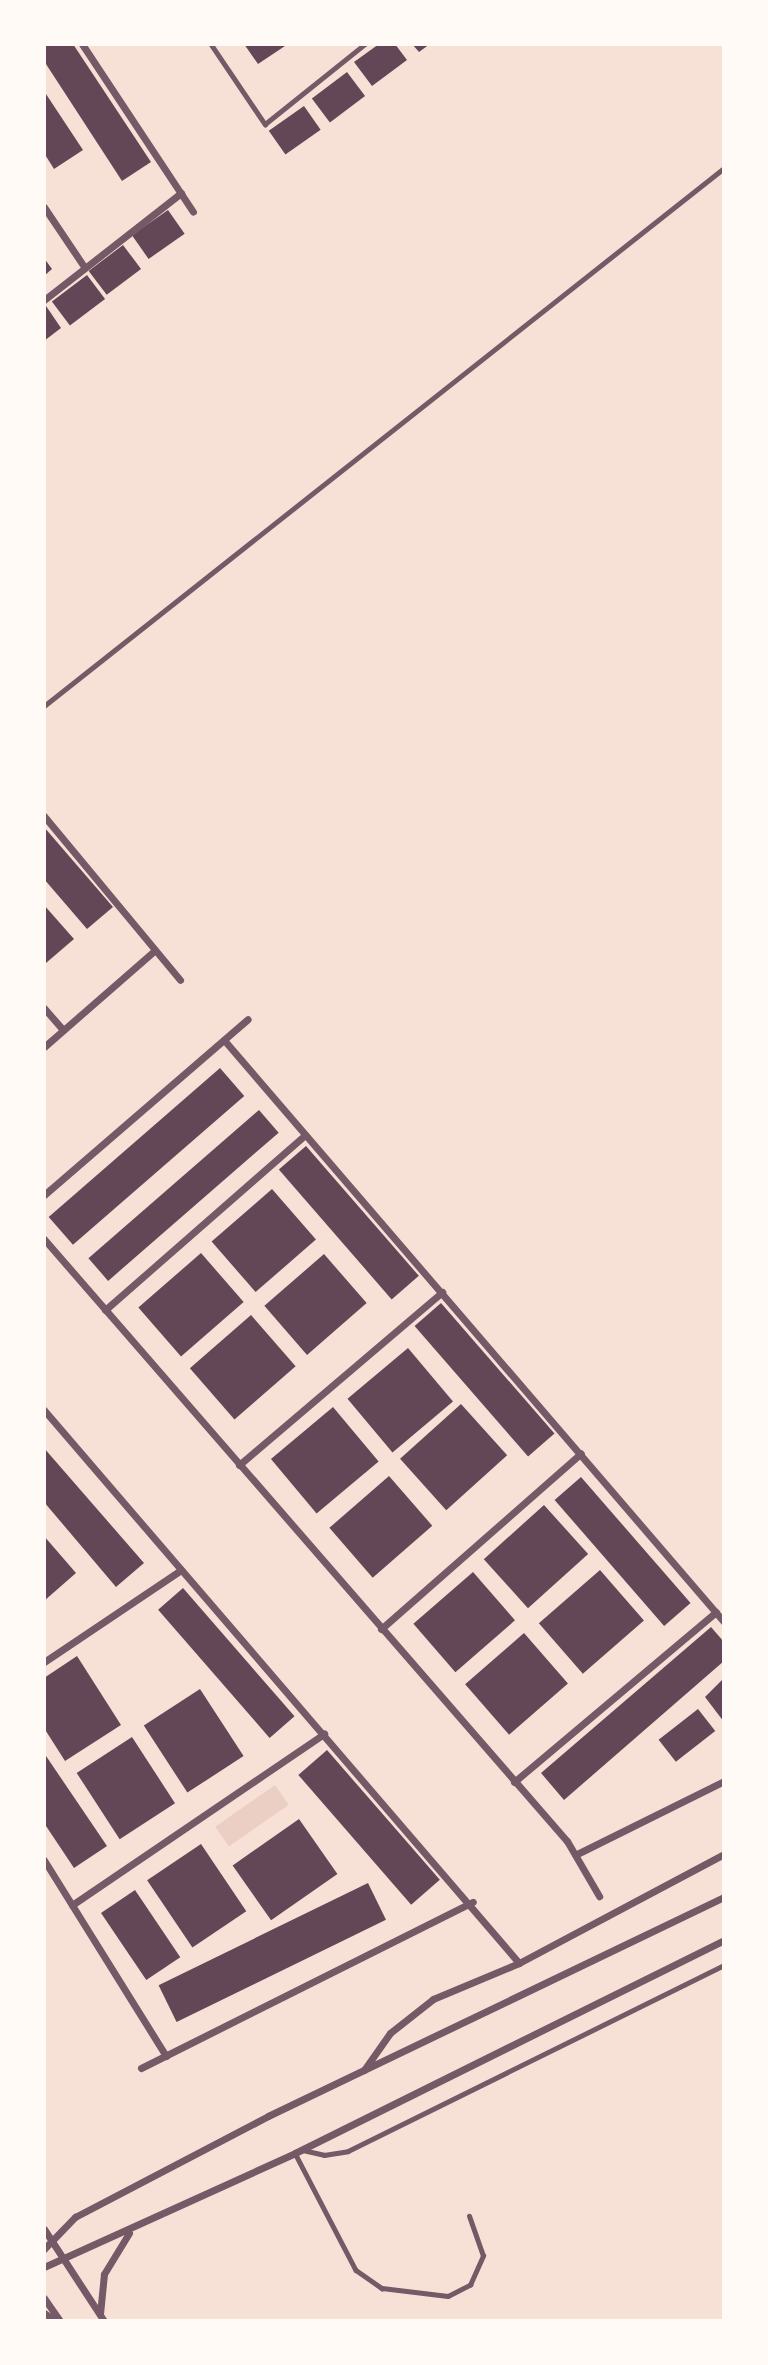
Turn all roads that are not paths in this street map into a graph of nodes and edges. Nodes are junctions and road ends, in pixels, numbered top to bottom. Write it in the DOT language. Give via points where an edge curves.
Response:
graph roads {
  1 [pos="82,44"];
  2 [pos="211,44"];
  3 [pos="361,45"];
  4 [pos="724,168"];
  5 [pos="181,193"];
  6 [pos="44,207"];
  7 [pos="193,212"];
  8 [pos="85,268"];
  9 [pos="44,300"];
  10 [pos="44,706"];
  11 [pos="44,817"];
  12 [pos="155,950"];
  13 [pos="180,980"];
  14 [pos="44,1008"];
  15 [pos="248,1019"];
  16 [pos="63,1030"];
  17 [pos="224,1040"];
  18 [pos="44,1047"];
  19 [pos="305,1135"];
  20 [pos="44,1195"];
  21 [pos="44,1239"];
  22 [pos="442,1292"];
  23 [pos="105,1310"];
  24 [pos="44,1410"];
  25 [pos="581,1453"];
  26 [pos="239,1465"];
  27 [pos="181,1570"];
  28 [pos="716,1612"];
  29 [pos="724,1622"];
  30 [pos="381,1629"];
  31 [pos="44,1662"];
  32 [pos="324,1734"];
  33 [pos="514,1782"];
  34 [pos="724,1782"];
  35 [pos="577,1854"];
  36 [pos="724,1855"];
  37 [pos="44,1860"];
  38 [pos="599,1896"];
  39 [pos="724,1897"];
  40 [pos="473,1902"];
  41 [pos="72,1905"];
  42 [pos="724,1940"];
  43 [pos="519,1963"];
  44 [pos="724,1965"];
  45 [pos="166,2056"];
  46 [pos="141,2068"];
  47 [pos="362,2072"];
  48 [pos="299,2151"];
  49 [pos="469,2216"];
  50 [pos="134,2227"];
  51 [pos="44,2230"];
  52 [pos="50,2240"];
  53 [pos="44,2249"];
  54 [pos="63,2260"];
  55 [pos="44,2267"];
  56 [pos="44,2298"];
  57 [pos="44,2313"];
  58 [pos="102,2318"];
  59 [pos="58,2321"];
  1 -- 5 [label="street"];
  2 -- 3 [label="lane" via="265,124"];
  4 -- 10 [label="lane"];
  5 -- 7 [label="street"];
  5 -- 8 [label="street"];
  6 -- 8 [label="street"];
  8 -- 9 [label="street"];
  11 -- 12 [label="street"];
  12 -- 13 [label="street"];
  12 -- 16 [label="street"];
  14 -- 16 [label="street"];
  15 -- 17 [label="street"];
  16 -- 18 [label="street"];
  17 -- 19 [label="street"];
  17 -- 20 [label="street"];
  19 -- 22 [label="street"];
  19 -- 23 [label="street"];
  21 -- 23 [label="street"];
  22 -- 25 [label="street"];
  22 -- 26 [label="street"];
  23 -- 26 [label="street"];
  24 -- 27 [label="street"];
  25 -- 28 [label="street"];
  25 -- 30 [label="street"];
  26 -- 30 [label="street"];
  27 -- 31 [label="street"];
  27 -- 32 [label="street"];
  28 -- 29 [label="street"];
  28 -- 33 [label="street"];
  30 -- 33 [label="street"];
  32 -- 40 [label="street"];
  32 -- 41 [label="street"];
  33 -- 35 [label="street"];
  34 -- 35 [label="street"];
  35 -- 38 [label="street"];
  36 -- 43 [label="street"];
  37 -- 41 [label="street"];
  39 -- 47 [label="street"];
  40 -- 43 [label="street"];
  40 -- 45 [label="street"];
  41 -- 45 [label="street"];
  42 -- 48 [label="street"];
  43 -- 47 [label="street" via="417,2009"];
  44 -- 48 [label="lane" via="348,2151 324,2155"];
  45 -- 46 [label="street"];
  47 -- 52 [label="street" via="75,2217"];
  48 -- 49 [label="lane" via="356,2270 382,2288 448,2296 470,2286 483,2256"];
  48 -- 50 [label="street"];
  50 -- 54 [label="street"];
  50 -- 58 [label="street" via="109,2261"];
  51 -- 52 [label="street"];
  52 -- 53 [label="street"];
  52 -- 54 [label="street"];
  54 -- 55 [label="street"];
  54 -- 58 [label="street"];
  56 -- 59 [label="street"];
  57 -- 59 [label="street"];
}
